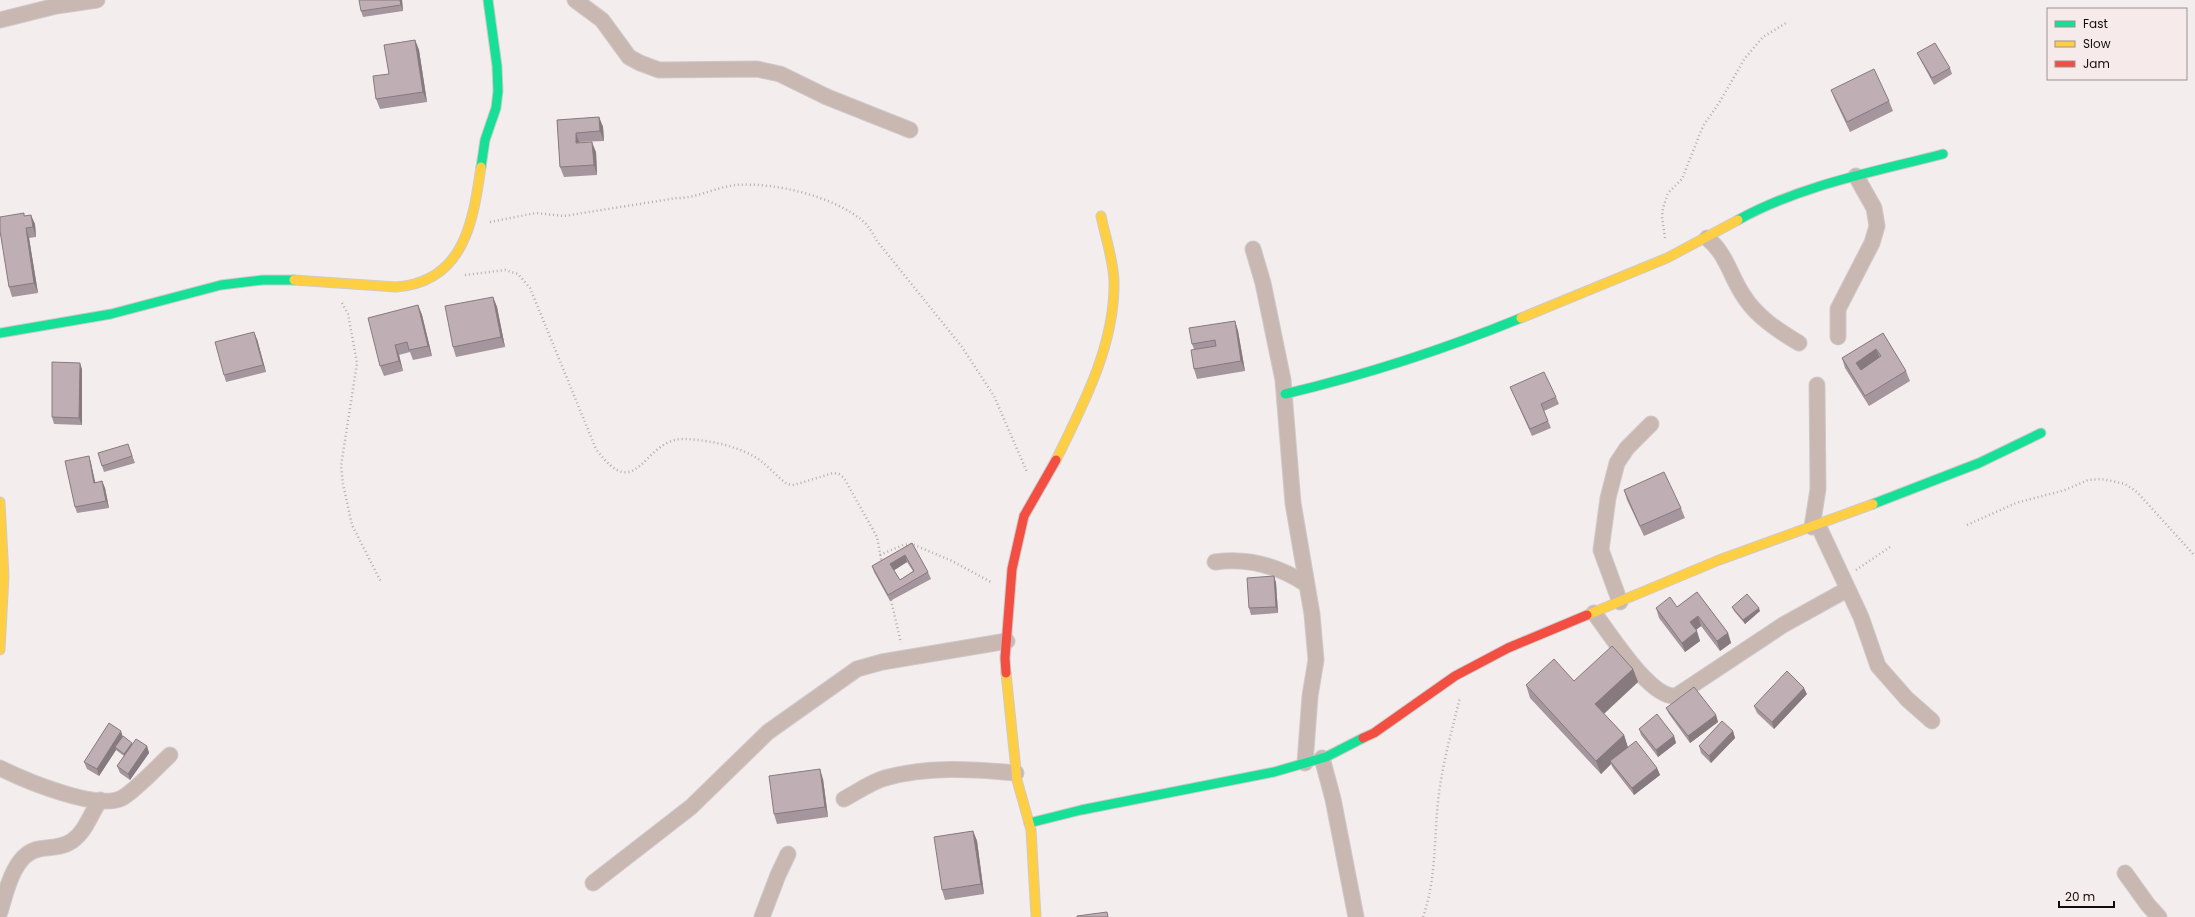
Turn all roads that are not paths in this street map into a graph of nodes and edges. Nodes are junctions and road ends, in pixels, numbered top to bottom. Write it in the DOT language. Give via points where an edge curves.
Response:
graph roads {
  1 [pos="97,0"];
  2 [pos="488,0"];
  3 [pos="575,0"];
  4 [pos="0,20"];
  5 [pos="910,130"];
  6 [pos="1943,154"];
  7 [pos="1856,176"];
  8 [pos="1101,216"];
  9 [pos="1707,238"];
  10 [pos="1253,249"];
  11 [pos="0,333"];
  12 [pos="1838,337"];
  13 [pos="1799,343"];
  14 [pos="1817,385"];
  15 [pos="1285,394"];
  16 [pos="1651,424"];
  17 [pos="2041,433"];
  18 [pos="0,502"];
  19 [pos="1815,526"];
  20 [pos="1215,562"];
  21 [pos="1846,583"];
  22 [pos="1306,584"];
  23 [pos="1620,602"];
  24 [pos="1594,613"];
  25 [pos="1007,641"];
  26 [pos="0,650"];
  27 [pos="1932,721"];
  28 [pos="170,755"];
  29 [pos="1322,758"];
  30 [pos="1305,764"];
  31 [pos="0,768"];
  32 [pos="1016,773"];
  33 [pos="844,799"];
  34 [pos="100,800"];
  35 [pos="1029,823"];
  36 [pos="788,854"];
  37 [pos="2126,873"];
  38 [pos="593,883"];
  39 [pos="0,912"];
  40 [pos="762,917"];
  41 [pos="1036,917"];
  42 [pos="1356,917"];
  43 [pos="2159,917"];
  1 -- 4 [label="street" via="56,6"];
  2 -- 11 [label="street" via="496,60 497,103 484,143 475,213 465,242 445,269 430,279 411,285 378,288 332,282 268,280 234,283 71,322"];
  3 -- 5 [label="street" via="602,20 629,57 640,63 659,70 757,69 780,74 828,97"];
  6 -- 7 [label="street"];
  7 -- 9 [label="street" via="1808,189 1759,208"];
  7 -- 12 [label="street" via="1874,208 1877,226 1872,243 1838,309"];
  8 -- 25 [label="street" via="1114,281 1110,322 1097,370 1079,412 1024,516 1012,568"];
  9 -- 13 [label="street" via="1717,246 1742,294 1755,312"];
  9 -- 15 [label="street" via="1667,258 1469,339 1323,385"];
  10 -- 15 [label="street" via="1263,283"];
  14 -- 19 [label="street" via="1818,489"];
  15 -- 22 [label="street" via="1293,503"];
  16 -- 23 [label="street" via="1627,448 1617,463 1608,498 1601,550"];
  17 -- 19 [label="street" via="1979,463"];
  18 -- 26 [label="street" via="6,597"];
  19 -- 21 [label="street"];
  19 -- 23 [label="street" via="1719,560"];
  20 -- 22 [label="street" via="1228,560 1260,563 1278,568"];
  21 -- 24 [label="street" via="1705,679 1672,697 1650,685"];
  21 -- 27 [label="street" via="1878,666 1907,699"];
  22 -- 30 [label="street" via="1312,614 1316,660 1310,696"];
  23 -- 24 [label="street"];
  24 -- 29 [label="street" via="1508,648 1466,670 1374,733"];
  25 -- 32 [label="street" via="1006,658"];
  25 -- 38 [label="street" via="904,658 858,669 768,732 691,807"];
  28 -- 34 [label="street" via="122,798 110,802"];
  29 -- 30 [label="street"];
  29 -- 42 [label="street" via="1333,799"];
  30 -- 35 [label="street"];
  31 -- 34 [label="street" via="54,790 84,799"];
  32 -- 33 [label="street" via="971,769 921,771 883,779"];
  32 -- 35 [label="street"];
  34 -- 39 [label="street" via="85,829 71,842 37,849 26,855 16,867"];
  35 -- 41 [label="street"];
  36 -- 40 [label="street"];
  37 -- 43 [label="street"];
}
